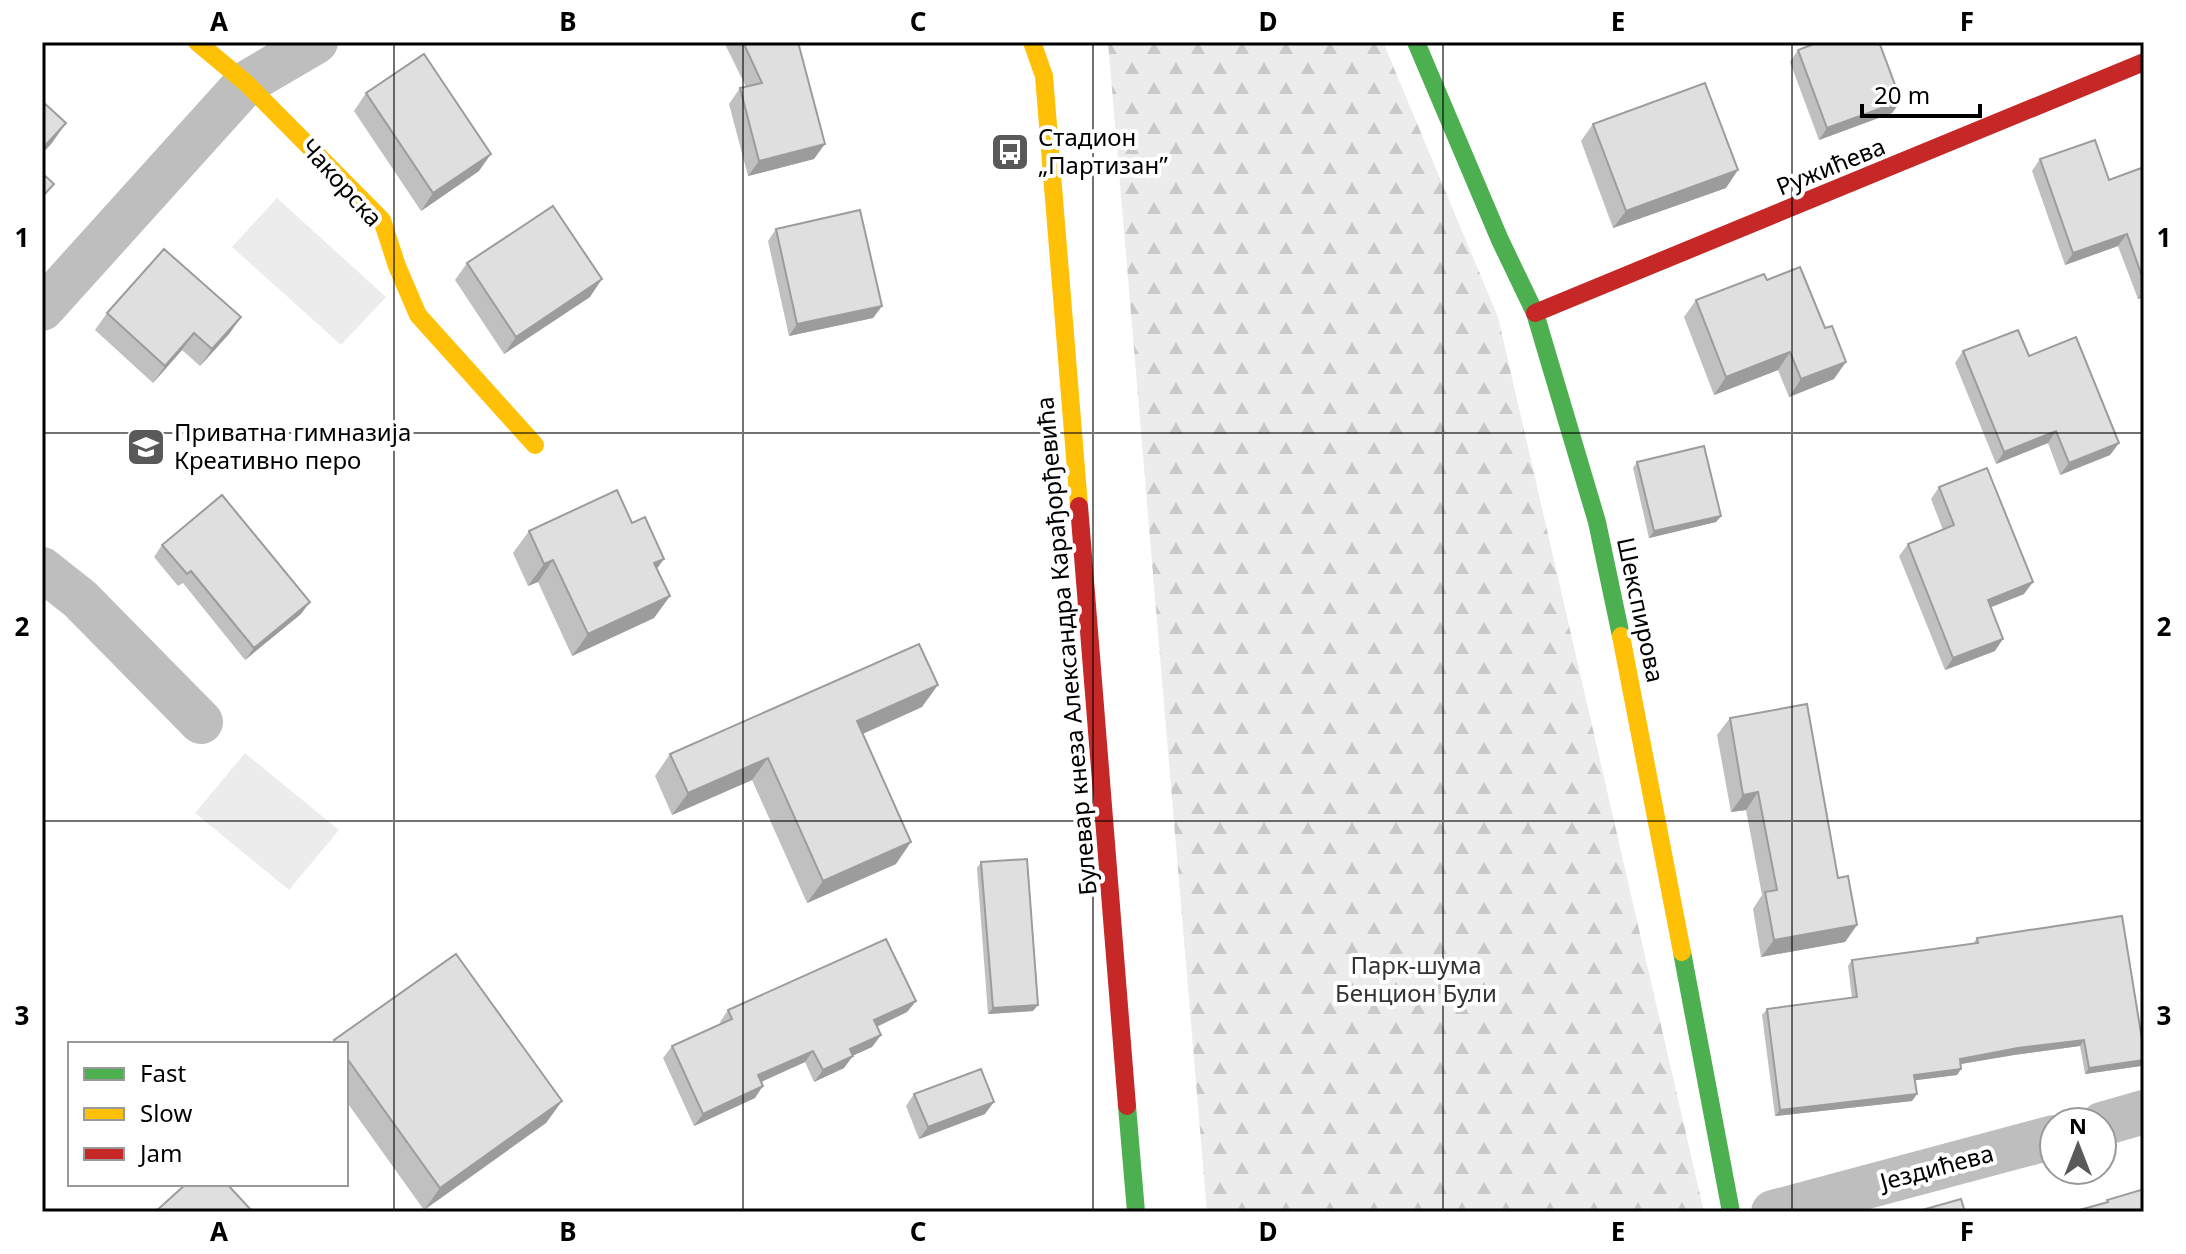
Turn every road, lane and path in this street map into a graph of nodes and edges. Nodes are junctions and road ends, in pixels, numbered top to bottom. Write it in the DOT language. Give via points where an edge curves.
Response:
graph roads {
  1 [pos="197,42"];
  2 [pos="316,42"];
  3 [pos="1032,42"];
  4 [pos="1052,42"];
  5 [pos="1416,42"];
  6 [pos="2144,62"];
  7 [pos="1044,76"];
  8 [pos="246,83"];
  9 [pos="42,309"];
  10 [pos="1535,313"];
  11 [pos="535,445"];
  12 [pos="42,569"];
  13 [pos="201,722"];
  14 [pos="2144,1112"];
  15 [pos="2118,1119"];
  16 [pos="2038,1141"];
  17 [pos="1136,1212"];
  18 [pos="1731,1212"];
  19 [pos="1773,1212"];
  1 -- 8 [label="street, Чакорска"];
  2 -- 8 [label="street"];
  3 -- 7 [label="street, Булевар кнеза Александра Карађорђевића"];
  4 -- 7 [label="street, Булевар кнеза Александра Карађорђевића"];
  5 -- 10 [label="street, Шекспирова"];
  6 -- 10 [label="street, Ружићева"];
  7 -- 17 [label="street, Булевар кнеза Александра Карађорђевића"];
  8 -- 9 [label="street"];
  8 -- 11 [label="street, Чакорска" via="382,220 418,315"];
  10 -- 18 [label="street, Шекспирова" via="1597,522"];
  12 -- 13 [label="street" via="80,599"];
  14 -- 15 [label="street"];
  16 -- 19 [label="street, Јездићева"];
}
